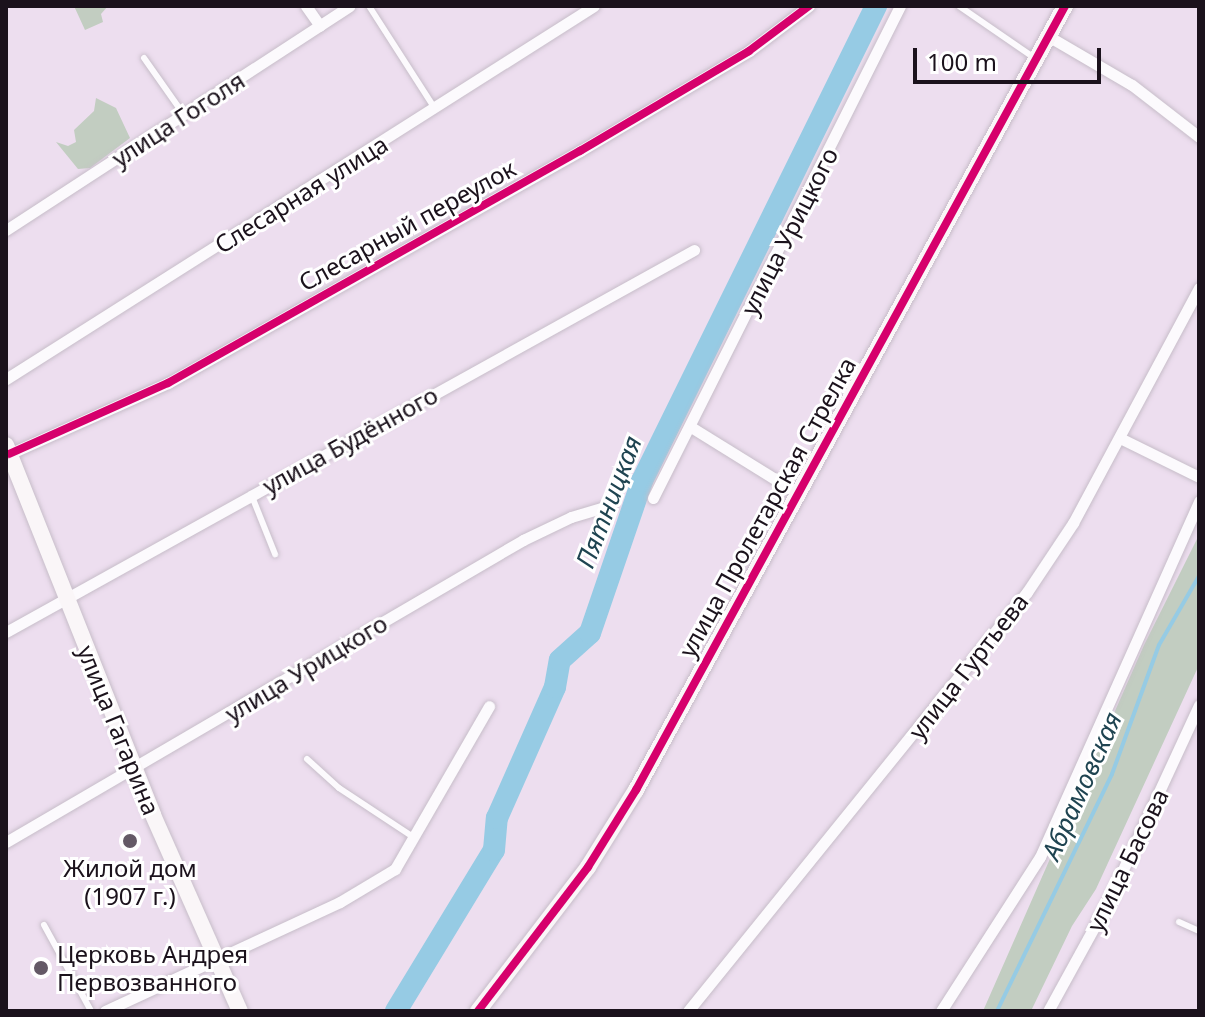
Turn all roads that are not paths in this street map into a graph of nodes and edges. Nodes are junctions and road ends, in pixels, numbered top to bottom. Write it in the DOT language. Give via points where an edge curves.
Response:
graph roads {
  1 [pos="306,6"];
  2 [pos="349,6"];
  3 [pos="369,6"];
  4 [pos="594,6"];
  5 [pos="809,6"];
  6 [pos="900,6"];
  7 [pos="959,6"];
  8 [pos="1065,6"];
  9 [pos="320,26"];
  10 [pos="1048,36"];
  11 [pos="144,58"];
  12 [pos="1036,59"];
  13 [pos="435,109"];
  14 [pos="184,115"];
  15 [pos="1199,137"];
  16 [pos="6,230"];
  17 [pos="694,250"];
  18 [pos="1199,288"];
  19 [pos="6,379"];
  20 [pos="691,427"];
  21 [pos="1120,438"];
  22 [pos="8,450"];
  23 [pos="1199,477"];
  24 [pos="796,492"];
  25 [pos="251,494"];
  26 [pos="653,498"];
  27 [pos="1199,501"];
  28 [pos="611,505"];
  29 [pos="275,554"];
  30 [pos="67,598"];
  31 [pos="6,632"];
  32 [pos="1199,705"];
  33 [pos="489,706"];
  34 [pos="307,759"];
  35 [pos="134,768"];
  36 [pos="416,839"];
  37 [pos="6,842"];
  38 [pos="1179,922"];
  39 [pos="44,925"];
  40 [pos="1199,931"];
  41 [pos="216,959"];
  42 [pos="91,1011"];
  43 [pos="105,1011"];
  44 [pos="240,1011"];
  45 [pos="478,1011"];
  46 [pos="688,1011"];
  47 [pos="941,1011"];
  48 [pos="1048,1011"];
  1 -- 9 [label="street"];
  2 -- 9 [label="street, улица Гоголя"];
  3 -- 13 [label="lane"];
  4 -- 13 [label="street, Слесарная улица"];
  5 -- 22 [label="street, Слесарный переулок" via="749,51 580,151 168,383"];
  6 -- 20 [label="street, улица Урицкого"];
  7 -- 12 [label="lane"];
  8 -- 10 [label="street, улица Пролетарская Стрелка"];
  9 -- 14 [label="street, улица Гоголя"];
  10 -- 12 [label="street, улица Пролетарская Стрелка"];
  10 -- 15 [label="street" via="1132,85"];
  11 -- 14 [label="lane"];
  12 -- 24 [label="street, улица Пролетарская Стрелка"];
  13 -- 19 [label="street, Слесарная улица"];
  14 -- 16 [label="street, улица Гоголя"];
  17 -- 25 [label="street, улица Будённого"];
  18 -- 21 [label="street, улица Гуртьева"];
  20 -- 24 [label="street"];
  20 -- 26 [label="street, улица Урицкого"];
  21 -- 23 [label="street"];
  21 -- 46 [label="street, улица Гуртьева" via="1027,592"];
  22 -- 30 [label="street, улица Гагарина"];
  24 -- 45 [label="street, улица Пролетарская Стрелка" via="610,833"];
  25 -- 29 [label="lane"];
  25 -- 30 [label="street, улица Будённого"];
  27 -- 47 [label="street" via="1040,857"];
  28 -- 35 [label="street, улица Урицкого" via="523,540"];
  30 -- 31 [label="street, улица Будённого"];
  30 -- 35 [label="street, улица Гагарина"];
  32 -- 48 [label="street, улица Басова" via="1108,902"];
  33 -- 36 [label="street"];
  34 -- 36 [label="lane" via="339,788"];
  35 -- 37 [label="street, улица Урицкого"];
  35 -- 41 [label="street, улица Гагарина"];
  36 -- 41 [label="street" via="395,869 374,884"];
  38 -- 40 [label="lane"];
  39 -- 42 [label="lane"];
  41 -- 43 [label="street"];
  41 -- 44 [label="street, улица Гагарина"];
}
